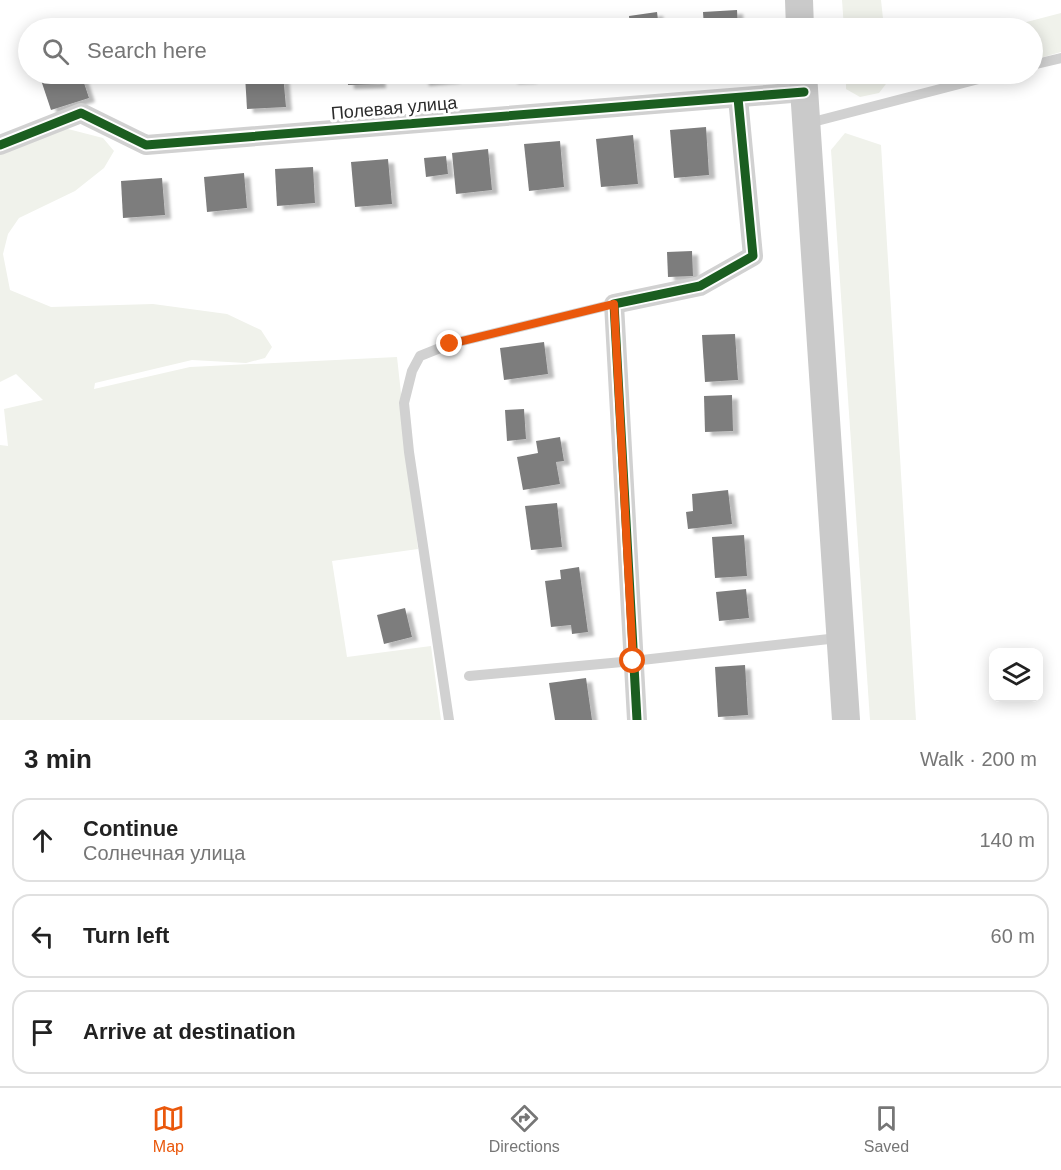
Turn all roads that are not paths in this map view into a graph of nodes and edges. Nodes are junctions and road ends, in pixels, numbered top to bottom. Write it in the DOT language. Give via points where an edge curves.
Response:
graph roads {
  1 [pos="799,0"];
  2 [pos="800,18"];
  3 [pos="1061,58"];
  4 [pos="1043,62"];
  5 [pos="799,84"];
  6 [pos="803,84"];
  7 [pos="959,84"];
  8 [pos="738,98"];
  9 [pos="805,124"];
  10 [pos="0,146"];
  11 [pos="614,304"];
  12 [pos="841,638"];
  13 [pos="633,661"];
  14 [pos="469,676"];
  15 [pos="449,720"];
  16 [pos="637,720"];
  17 [pos="846,720"];
  1 -- 2 [label="main road"];
  3 -- 4 [label="lane"];
  5 -- 8 [label="street, Полевая улица"];
  6 -- 9 [label="main road"];
  7 -- 9 [label="lane"];
  8 -- 10 [label="street, Полевая улица" via="146,145 81,113"];
  8 -- 11 [label="street" via="753,256 700,286"];
  9 -- 12 [label="main road"];
  11 -- 13 [label="street"];
  11 -- 15 [label="lane" via="450,344 420,356 412,370 404,403 409,452"];
  12 -- 13 [label="lane"];
  12 -- 17 [label="main road"];
  13 -- 14 [label="lane"];
  13 -- 16 [label="street"];
}
